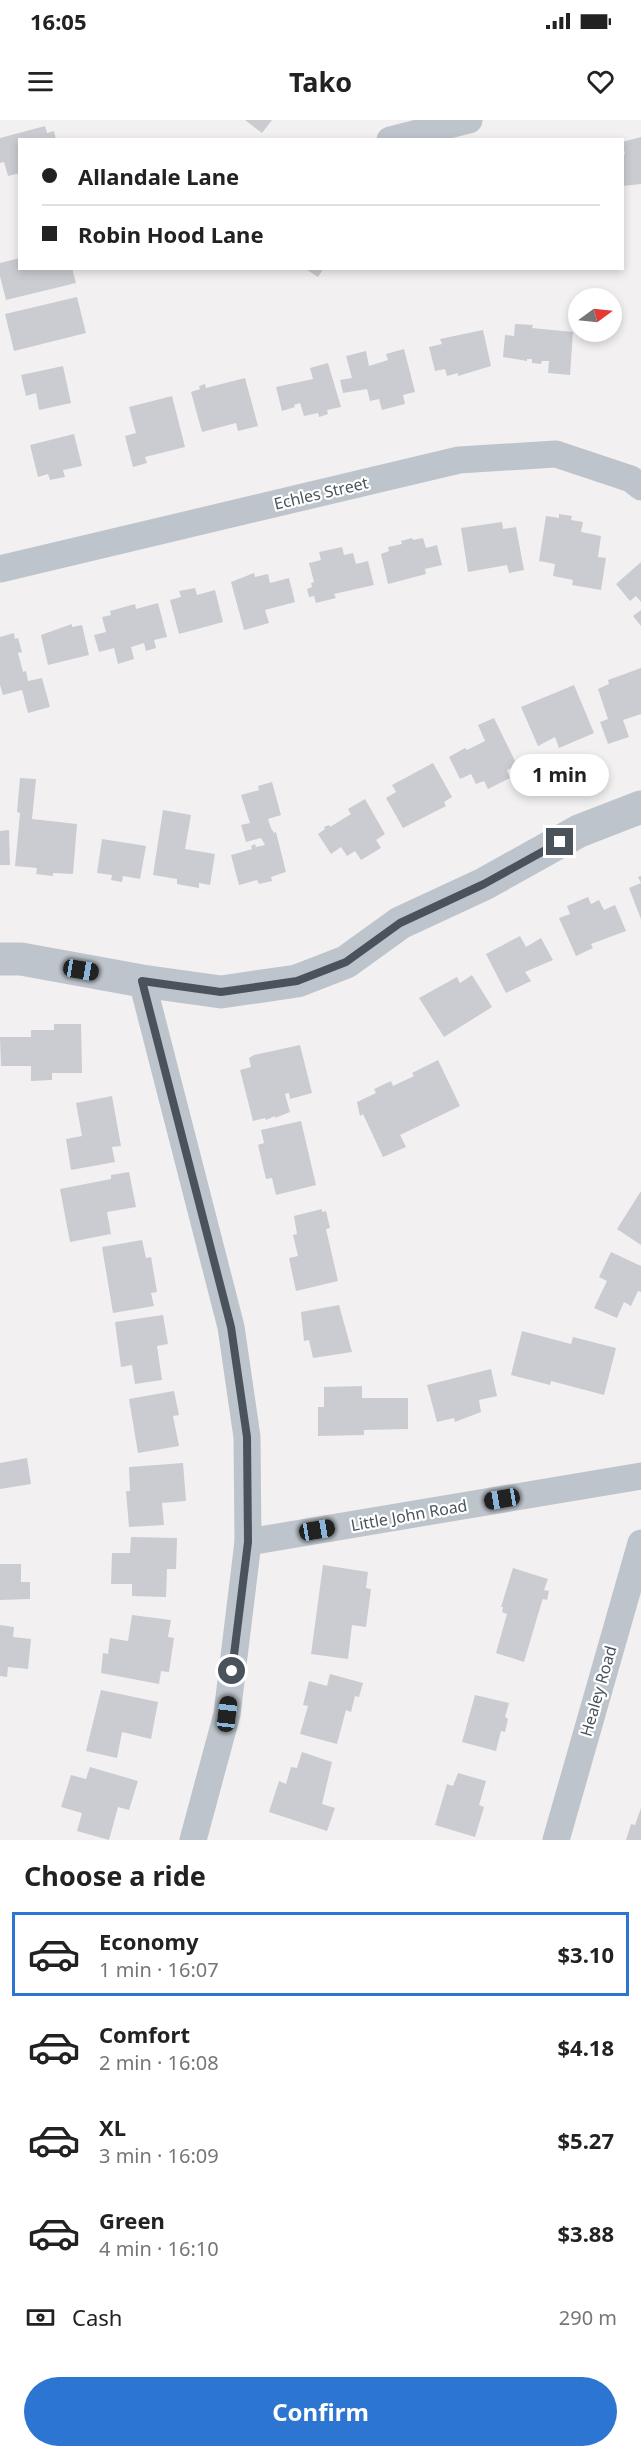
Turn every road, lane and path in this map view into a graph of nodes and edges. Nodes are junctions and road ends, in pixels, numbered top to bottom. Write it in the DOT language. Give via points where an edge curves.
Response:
graph roads {
  1 [pos="469,120"];
  2 [pos="398,138"];
  3 [pos="641,487"];
  4 [pos="0,569"];
  5 [pos="641,807"];
  6 [pos="0,959"];
  7 [pos="142,981"];
  8 [pos="641,1476"];
  9 [pos="248,1542"];
  10 [pos="641,1543"];
  11 [pos="193,1840"];
  12 [pos="556,1840"];
  1 -- 2 [label="street"];
  3 -- 4 [label="street, Echles Street" via="631,479 556,454 459,460"];
  5 -- 7 [label="street" via="579,831 484,884 400,923 346,962 297,981 221,992"];
  6 -- 7 [label="street" via="21,959"];
  7 -- 9 [label="street" via="231,1327 247,1437"];
  8 -- 9 [label="street, Little John Road"];
  9 -- 11 [label="street" via="227,1714"];
  10 -- 12 [label="street, Healey Road"];
}
